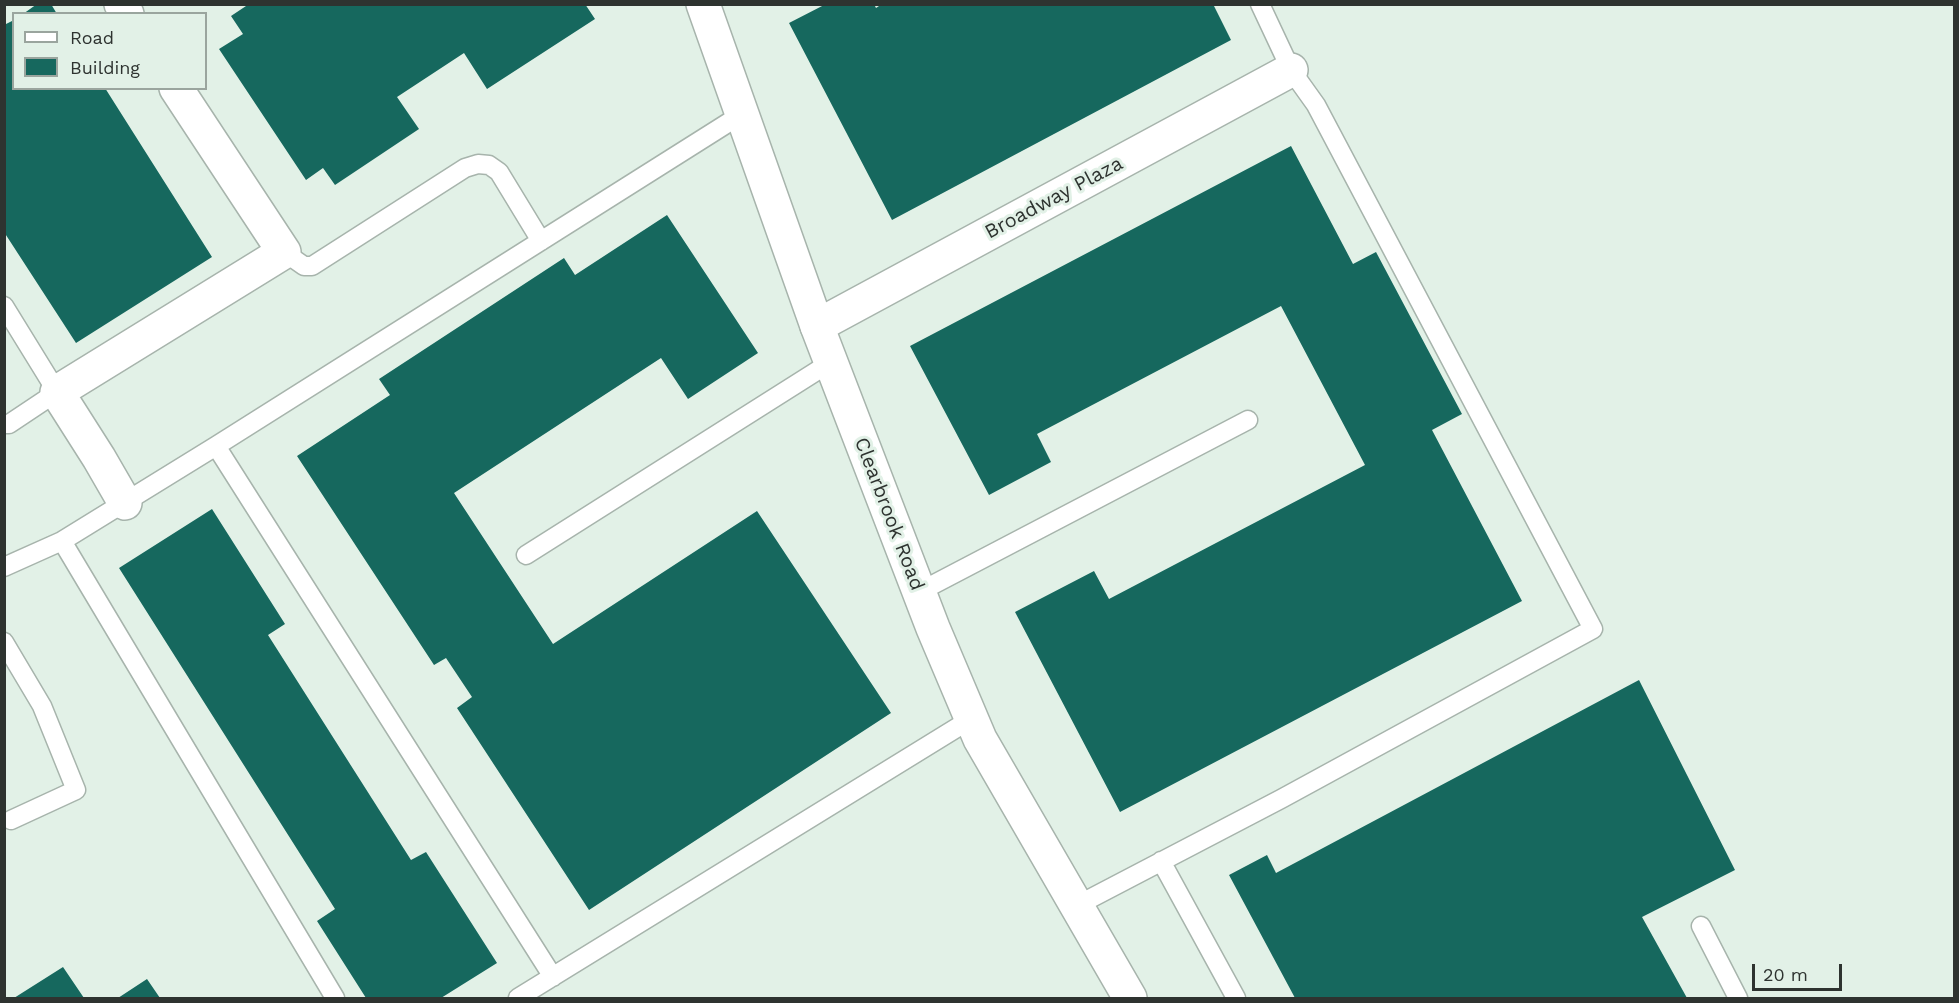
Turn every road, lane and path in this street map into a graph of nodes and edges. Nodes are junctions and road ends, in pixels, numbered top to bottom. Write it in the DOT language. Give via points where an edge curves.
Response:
graph roads {
  1 [pos="703,4"];
  2 [pos="1260,4"];
  3 [pos="1291,70"];
  4 [pos="177,90"];
  5 [pos="741,114"];
  6 [pos="541,241"];
  7 [pos="284,252"];
  8 [pos="4,306"];
  9 [pos="817,326"];
  10 [pos="831,362"];
  11 [pos="57,392"];
  12 [pos="1248,420"];
  13 [pos="4,424"];
  14 [pos="216,447"];
  15 [pos="124,502"];
  16 [pos="62,541"];
  17 [pos="526,555"];
  18 [pos="4,567"];
  19 [pos="919,592"];
  20 [pos="4,642"];
  21 [pos="971,719"];
  22 [pos="7,818"];
  23 [pos="1161,861"];
  24 [pos="1076,906"];
  25 [pos="1701,926"];
  26 [pos="553,977"];
  27 [pos="335,999"];
  28 [pos="518,999"];
  29 [pos="1130,999"];
  30 [pos="1236,999"];
  31 [pos="1738,999"];
  1 -- 5 [label="street, Clearbrook Road"];
  2 -- 3 [label="lane"];
  3 -- 9 [label="street, Broadway Plaza"];
  3 -- 23 [label="lane" via="1316,105 1593,629"];
  4 -- 7 [label="street"];
  5 -- 6 [label="lane"];
  5 -- 9 [label="street, Clearbrook Road"];
  6 -- 7 [label="lane" via="499,172 478,164 465,168 312,266 304,266"];
  6 -- 14 [label="lane"];
  7 -- 11 [label="street"];
  8 -- 11 [label="lane"];
  9 -- 10 [label="street, Clearbrook Road"];
  10 -- 17 [label="lane"];
  10 -- 19 [label="street, Clearbrook Road"];
  11 -- 13 [label="lane"];
  11 -- 15 [label="street"];
  12 -- 19 [label="lane"];
  14 -- 15 [label="lane"];
  14 -- 26 [label="lane"];
  15 -- 16 [label="lane"];
  16 -- 18 [label="lane"];
  16 -- 27 [label="lane"];
  19 -- 21 [label="street, Clearbrook Road"];
  20 -- 22 [label="lane" via="42,706 76,790"];
  21 -- 24 [label="street, Clearbrook Road"];
  21 -- 26 [label="lane"];
  23 -- 24 [label="lane"];
  23 -- 30 [label="lane"];
  24 -- 29 [label="street, Clearbrook Road"];
  25 -- 31 [label="lane"];
  26 -- 28 [label="lane"];
}
